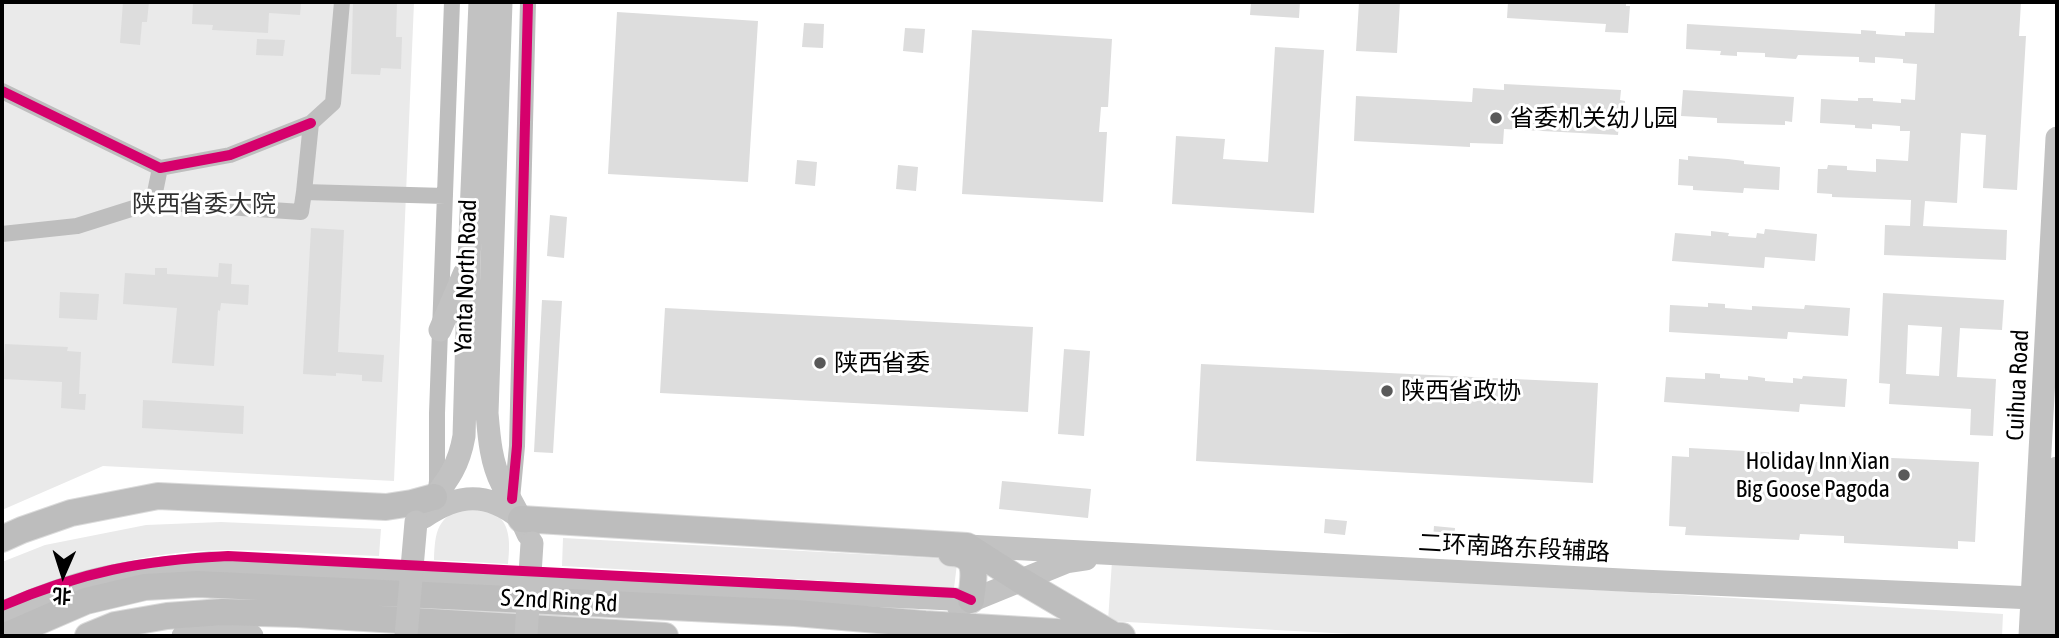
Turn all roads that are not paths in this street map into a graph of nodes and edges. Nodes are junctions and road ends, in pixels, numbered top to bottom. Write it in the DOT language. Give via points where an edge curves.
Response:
graph roads {
  1 [pos="342,2"];
  2 [pos="452,2"];
  3 [pos="480,2"];
  4 [pos="501,2"];
  5 [pos="528,2"];
  6 [pos="2,91"];
  7 [pos="311,123"];
  8 [pos="2057,138"];
  9 [pos="160,168"];
  10 [pos="304,192"];
  11 [pos="445,196"];
  12 [pos="153,202"];
  13 [pos="2,234"];
  14 [pos="469,261"];
  15 [pos="440,330"];
  16 [pos="2057,468"];
  17 [pos="435,497"];
  18 [pos="516,509"];
  19 [pos="416,522"];
  20 [pos="2,539"];
  21 [pos="532,543"];
  22 [pos="967,545"];
  23 [pos="2,552"];
  24 [pos="1116,553"];
  25 [pos="1020,580"];
  26 [pos="2047,598"];
  27 [pos="971,600"];
  28 [pos="2,614"];
  29 [pos="925,624"];
  30 [pos="5,636"];
  31 [pos="88,636"];
  32 [pos="183,636"];
  33 [pos="252,636"];
  34 [pos="406,636"];
  35 [pos="526,636"];
  36 [pos="665,636"];
  37 [pos="1114,636"];
  38 [pos="1122,636"];
  39 [pos="2031,636"];
  40 [pos="2050,636"];
  1 -- 7 [label="street" via="333,103"];
  2 -- 11 [label="street"];
  3 -- 14 [label="main road, Yanta North Road"];
  4 -- 18 [label="main road, Yanta North Road" via="487,413 489,444"];
  5 -- 18 [label="street"];
  6 -- 9 [label="street"];
  7 -- 9 [label="street" via="230,155"];
  7 -- 10 [label="street"];
  8 -- 26 [label="main road, Cuihua Road"];
  9 -- 12 [label="street"];
  10 -- 11 [label="street"];
  10 -- 12 [label="street" via="301,212"];
  11 -- 15 [label="street"];
  12 -- 13 [label="street" via="77,226"];
  14 -- 15 [label="main road"];
  14 -- 17 [label="main road, Yanta North Road" via="464,436 453,473"];
  15 -- 17 [label="street"];
  16 -- 26 [label="main road, Cuihua Road"];
  17 -- 19 [label="main road, Yanta North Road"];
  17 -- 20 [label="highway" via="386,507 158,496 71,513"];
  18 -- 19 [label="main road" via="476,498 441,506"];
  18 -- 21 [label="main road, Yanta North Road"];
  18 -- 22 [label="highway"];
  19 -- 23 [label="highway" via="188,510 68,528"];
  19 -- 34 [label="main road, bridge"];
  21 -- 27 [label="highway" via="563,532 961,553 973,565"];
  21 -- 35 [label="main road, bridge"];
  22 -- 24 [label="main road, 二环南路东段辅路"];
  22 -- 25 [label="highway"];
  24 -- 25 [label="main road" via="1066,562"];
  24 -- 26 [label="main road, 二环南路东段辅路"];
  25 -- 27 [label="main road"];
  25 -- 37 [label="highway"];
  26 -- 39 [label="main road, Cuihua Road"];
  26 -- 40 [label="main road, Cuihua Road"];
  27 -- 28 [label="main road" via="209,563 114,575"];
  27 -- 29 [label="main road"];
  29 -- 30 [label="highway, S 2nd Ring Rd" via="795,612 198,584 145,587 86,601"];
  29 -- 37 [label="highway, S 2nd Ring Rd"];
  31 -- 36 [label="highway, S 2nd Ring Rd" via="115,625 222,612"];
  32 -- 33 [label="main road"];
  37 -- 38 [label="highway, S 2nd Ring Rd"];
}
